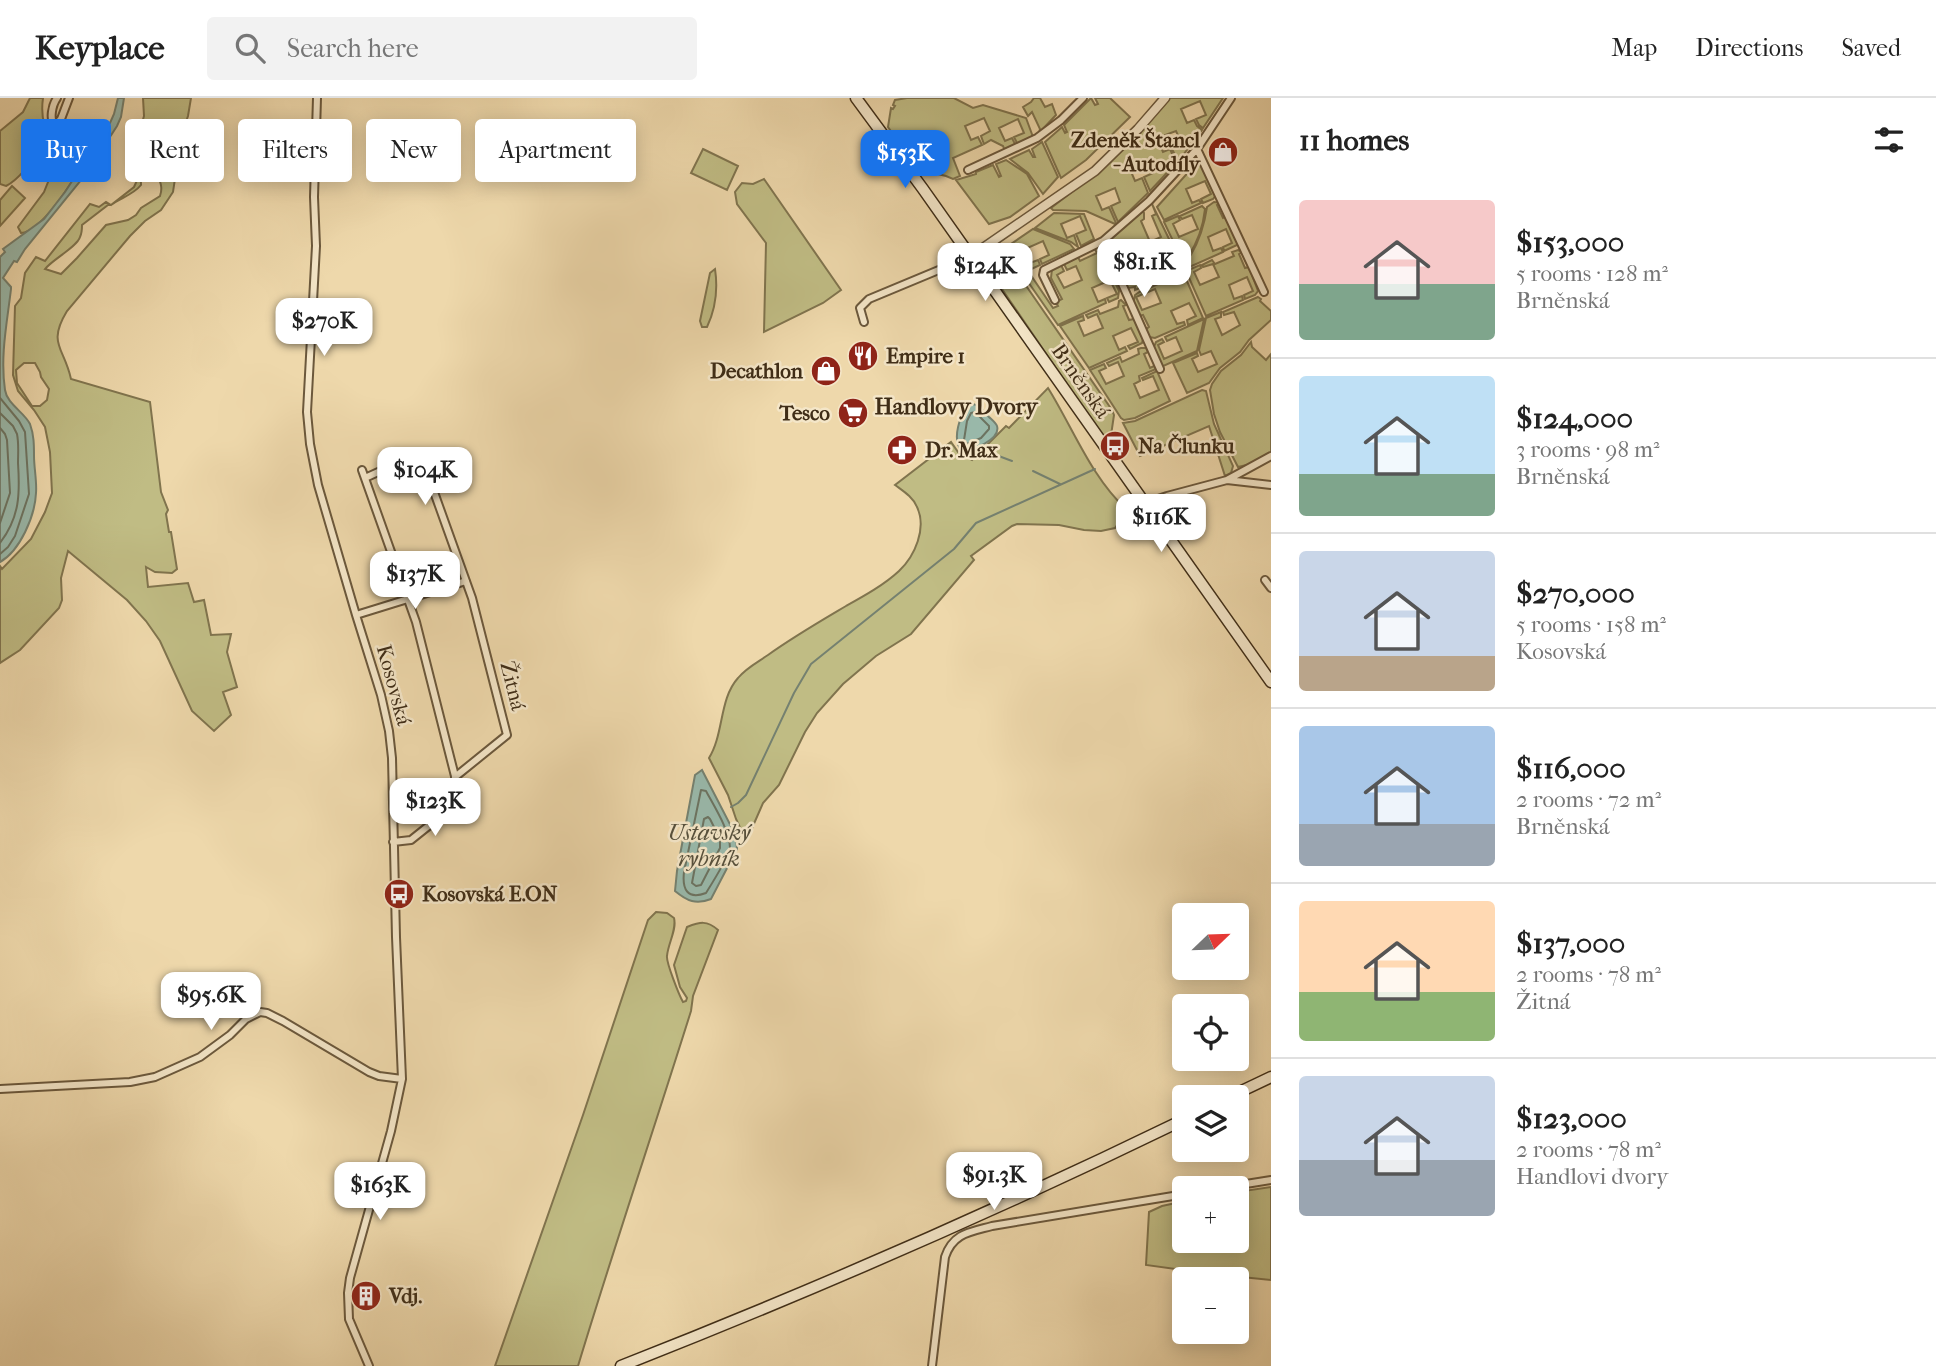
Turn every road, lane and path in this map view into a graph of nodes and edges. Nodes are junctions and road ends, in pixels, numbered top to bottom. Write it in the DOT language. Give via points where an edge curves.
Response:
graph roads {
  1 [pos="57,98"];
  2 [pos="69,98"];
  3 [pos="317,98"];
  4 [pos="856,98"];
  5 [pos="1083,98"];
  6 [pos="1164,98"];
  7 [pos="1231,98"];
  8 [pos="1197,149"];
  9 [pos="968,170"];
  10 [pos="1102,241"];
  11 [pos="970,257"];
  12 [pos="1264,292"];
  13 [pos="1055,300"];
  14 [pos="864,322"];
  15 [pos="1160,369"];
  16 [pos="1271,456"];
  17 [pos="1227,480"];
  18 [pos="1271,485"];
  19 [pos="1146,506"];
  20 [pos="1265,580"];
  21 [pos="466,581"];
  22 [pos="1271,588"];
  23 [pos="408,599"];
  24 [pos="356,615"];
  25 [pos="1271,682"];
  26 [pos="455,777"];
  27 [pos="393,842"];
  28 [pos="1271,1077"];
  29 [pos="402,1079"];
  30 [pos="1249,1087"];
  31 [pos="0,1089"];
  32 [pos="1172,1125"];
  33 [pos="1271,1180"];
  34 [pos="1249,1184"];
  35 [pos="1172,1196"];
  36 [pos="369,1366"];
  37 [pos="621,1366"];
  38 [pos="932,1366"];
  1 -- 2 [label="street" via="53,104 55,126"];
  3 -- 24 [label="street, Kosovská" via="316,258 307,412 318,485"];
  4 -- 11 [label="main road, Brněnská"];
  5 -- 9 [label="street" via="1029,143"];
  6 -- 11 [label="street" via="1095,171"];
  7 -- 8 [label="street"];
  8 -- 10 [label="street" via="1149,201"];
  8 -- 12 [label="street"];
  10 -- 13 [label="street" via="1044,270"];
  10 -- 15 [label="street"];
  11 -- 14 [label="street" via="869,299 860,308"];
  11 -- 19 [label="main road, Brněnská"];
  16 -- 17 [label="street"];
  17 -- 18 [label="street"];
  17 -- 19 [label="street"];
  19 -- 25 [label="main road, Brněnská"];
  20 -- 22 [label="street"];
  21 -- 23 [label="street"];
  21 -- 23 [label="street" via="420,453 363,474"];
  21 -- 26 [label="street, Žitná" via="507,735"];
  23 -- 24 [label="street"];
  23 -- 26 [label="street"];
  24 -- 27 [label="street, Kosovská" via="389,731"];
  26 -- 27 [label="street" via="461,800 411,840"];
  27 -- 29 [label="street, Kosovská"];
  28 -- 30 [label="main road"];
  29 -- 31 [label="street" via="369,1072 260,1012 200,1057 155,1077"];
  29 -- 36 [label="street, Kosovská" via="348,1293 349,1319"];
  32 -- 37 [label="main road" via="901,1251"];
  33 -- 34 [label="street"];
  35 -- 38 [label="street" via="992,1226 956,1239 945,1257"];
}
